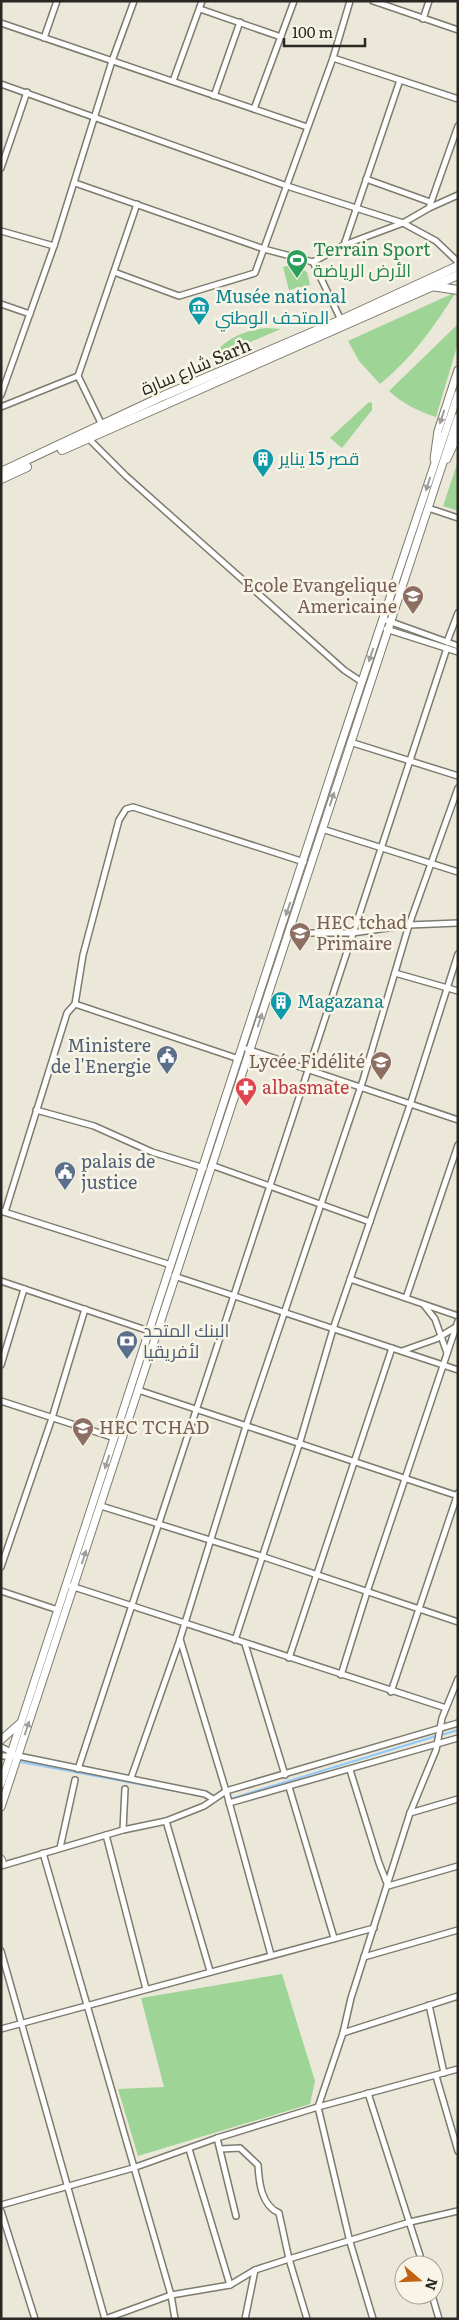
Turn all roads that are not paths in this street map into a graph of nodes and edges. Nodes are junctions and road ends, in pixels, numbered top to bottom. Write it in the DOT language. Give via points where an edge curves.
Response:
graph roads {
  1 [pos="57,1"];
  2 [pos="134,1"];
  3 [pos="202,1"];
  4 [pos="294,1"];
  5 [pos="350,1"];
  6 [pos="372,1"];
  7 [pos="429,1"];
  8 [pos="200,8"];
  9 [pos="423,19"];
  10 [pos="240,22"];
  11 [pos="1,23"];
  12 [pos="458,30"];
  13 [pos="281,37"];
  14 [pos="44,38"];
  15 [pos="333,58"];
  16 [pos="112,61"];
  17 [pos="400,80"];
  18 [pos="172,81"];
  19 [pos="1,84"];
  20 [pos="27,92"];
  21 [pos="214,96"];
  22 [pos="458,100"];
  23 [pos="254,109"];
  24 [pos="94,118"];
  25 [pos="458,126"];
  26 [pos="306,127"];
  27 [pos="1,168"];
  28 [pos="366,179"];
  29 [pos="75,183"];
  30 [pos="287,186"];
  31 [pos="458,195"];
  32 [pos="137,204"];
  33 [pos="429,205"];
  34 [pos="356,208"];
  35 [pos="404,222"];
  36 [pos="1,231"];
  37 [pos="344,245"];
  38 [pos="54,246"];
  39 [pos="264,249"];
  40 [pos="313,262"];
  41 [pos="458,262"];
  42 [pos="458,266"];
  43 [pos="114,272"];
  44 [pos="458,274"];
  45 [pos="429,286"];
  46 [pos="458,290"];
  47 [pos="1,304"];
  48 [pos="30,314"];
  49 [pos="341,320"];
  50 [pos="1,370"];
  51 [pos="458,370"];
  52 [pos="9,372"];
  53 [pos="78,376"];
  54 [pos="458,394"];
  55 [pos="1,395"];
  56 [pos="1,407"];
  57 [pos="454,420"];
  58 [pos="102,425"];
  59 [pos="458,435"];
  60 [pos="88,438"];
  61 [pos="438,465"];
  62 [pos="1,472"];
  63 [pos="1,478"];
  64 [pos="428,508"];
  65 [pos="458,518"];
  66 [pos="410,550"];
  67 [pos="458,613"];
  68 [pos="385,625"];
  69 [pos="447,645"];
  70 [pos="458,646"];
  71 [pos="458,652"];
  72 [pos="362,682"];
  73 [pos="350,742"];
  74 [pos="410,760"];
  75 [pos="458,776"];
  76 [pos="458,788"];
  77 [pos="322,829"];
  78 [pos="382,847"];
  79 [pos="304,862"];
  80 [pos="432,862"];
  81 [pos="458,872"];
  82 [pos="458,923"];
  83 [pos="409,925"];
  84 [pos="288,933"];
  85 [pos="352,933"];
  86 [pos="458,954"];
  87 [pos="395,973"];
  88 [pos="447,987"];
  89 [pos="458,990"];
  90 [pos="75,1004"];
  91 [pos="247,1049"];
  92 [pos="239,1058"];
  93 [pos="308,1070"];
  94 [pos="360,1087"];
  95 [pos="410,1105"];
  96 [pos="36,1110"];
  97 [pos="458,1120"];
  98 [pos="458,1145"];
  99 [pos="211,1165"];
  100 [pos="204,1168"];
  101 [pos="270,1186"];
  102 [pos="320,1204"];
  103 [pos="3,1211"];
  104 [pos="370,1222"];
  105 [pos="172,1265"];
  106 [pos="171,1276"];
  107 [pos="350,1279"];
  108 [pos="1,1281"];
  109 [pos="24,1289"];
  110 [pos="235,1296"];
  111 [pos="406,1298"];
  112 [pos="420,1303"];
  113 [pos="85,1309"];
  114 [pos="284,1313"];
  115 [pos="458,1316"];
  116 [pos="457,1324"];
  117 [pos="333,1329"];
  118 [pos="150,1330"];
  119 [pos="442,1336"];
  120 [pos="392,1348"];
  121 [pos="402,1351"];
  122 [pos="447,1353"];
  123 [pos="1,1365"];
  124 [pos="443,1365"];
  125 [pos="458,1370"];
  126 [pos="138,1390"];
  127 [pos="1,1401"];
  128 [pos="197,1409"];
  129 [pos="52,1418"];
  130 [pos="246,1426"];
  131 [pos="115,1438"];
  132 [pos="299,1444"];
  133 [pos="354,1462"];
  134 [pos="405,1478"];
  135 [pos="457,1495"];
  136 [pos="101,1506"];
  137 [pos="157,1524"];
  138 [pos="210,1541"];
  139 [pos="261,1556"];
  140 [pos="1,1567"];
  141 [pos="316,1576"];
  142 [pos="66,1584"];
  143 [pos="74,1587"];
  144 [pos="1,1592"];
  145 [pos="367,1592"];
  146 [pos="131,1606"];
  147 [pos="418,1608"];
  148 [pos="58,1610"];
  149 [pos="458,1622"];
  150 [pos="183,1623"];
  151 [pos="180,1639"];
  152 [pos="235,1640"];
  153 [pos="245,1644"];
  154 [pos="289,1658"];
  155 [pos="341,1675"];
  156 [pos="458,1680"];
  157 [pos="391,1692"];
  158 [pos="446,1708"];
  159 [pos="21,1722"];
  160 [pos="458,1723"];
  161 [pos="439,1730"];
  162 [pos="458,1738"];
  163 [pos="1,1740"];
  164 [pos="438,1742"];
  165 [pos="1,1747"];
  166 [pos="13,1755"];
  167 [pos="1,1756"];
  168 [pos="4,1768"];
  169 [pos="78,1769"];
  170 [pos="350,1770"];
  171 [pos="285,1775"];
  172 [pos="131,1778"];
  173 [pos="75,1780"];
  174 [pos="1,1784"];
  175 [pos="289,1786"];
  176 [pos="125,1789"];
  177 [pos="226,1791"];
  178 [pos="213,1799"];
  179 [pos="458,1799"];
  180 [pos="229,1803"];
  181 [pos="1,1808"];
  182 [pos="410,1813"];
  183 [pos="166,1821"];
  184 [pos="123,1830"];
  185 [pos="106,1835"];
  186 [pos="60,1848"];
  187 [pos="43,1853"];
  188 [pos="3,1862"];
  189 [pos="458,1866"];
  190 [pos="388,1886"];
  191 [pos="374,1928"];
  192 [pos="458,1930"];
  193 [pos="334,1938"];
  194 [pos="1,1951"];
  195 [pos="271,1955"];
  196 [pos="364,1957"];
  197 [pos="210,1971"];
  198 [pos="146,1989"];
  199 [pos="458,1996"];
  200 [pos="429,2004"];
  201 [pos="86,2005"];
  202 [pos="21,2023"];
  203 [pos="1,2028"];
  204 [pos="343,2033"];
  205 [pos="458,2069"];
  206 [pos="444,2074"];
  207 [pos="436,2076"];
  208 [pos="368,2093"];
  209 [pos="318,2107"];
  210 [pos="217,2138"];
  211 [pos="189,2149"];
  212 [pos="221,2149"];
  213 [pos="458,2152"];
  214 [pos="133,2168"];
  215 [pos="68,2186"];
  216 [pos="1,2204"];
  217 [pos="1,2211"];
  218 [pos="458,2211"];
  219 [pos="236,2216"];
  220 [pos="410,2222"];
  221 [pos="350,2242"];
  222 [pos="420,2255"];
  223 [pos="289,2259"];
  224 [pos="255,2270"];
  225 [pos="230,2285"];
  226 [pos="171,2295"];
  227 [pos="435,2305"];
  228 [pos="35,2319"];
  229 [pos="105,2319"];
  230 [pos="175,2319"];
  231 [pos="244,2319"];
  232 [pos="307,2319"];
  233 [pos="373,2319"];
  234 [pos="439,2319"];
  1 -- 14 [label="street"];
  2 -- 16 [label="street"];
  3 -- 8 [label="street"];
  4 -- 13 [label="street"];
  5 -- 15 [label="street"];
  6 -- 9 [label="street"];
  7 -- 9 [label="street"];
  8 -- 10 [label="street"];
  8 -- 18 [label="street"];
  9 -- 12 [label="street"];
  10 -- 13 [label="street"];
  10 -- 21 [label="street"];
  11 -- 14 [label="street"];
  13 -- 23 [label="street"];
  14 -- 16 [label="street"];
  15 -- 17 [label="street"];
  15 -- 26 [label="street"];
  16 -- 18 [label="street"];
  16 -- 24 [label="street"];
  17 -- 22 [label="street"];
  17 -- 28 [label="street"];
  18 -- 21 [label="street"];
  19 -- 20 [label="street"];
  20 -- 24 [label="street"];
  20 -- 27 [label="street"];
  21 -- 23 [label="street"];
  23 -- 26 [label="street"];
  24 -- 29 [label="street"];
  24 -- 30 [label="street"];
  25 -- 33 [label="street"];
  26 -- 30 [label="street"];
  28 -- 33 [label="street"];
  28 -- 34 [label="street"];
  29 -- 32 [label="street"];
  29 -- 38 [label="street"];
  30 -- 34 [label="street"];
  30 -- 39 [label="street"];
  31 -- 33 [label="street"];
  32 -- 39 [label="street"];
  32 -- 43 [label="street"];
  33 -- 35 [label="street"];
  34 -- 35 [label="street"];
  34 -- 37 [label="street"];
  35 -- 37 [label="street"];
  35 -- 41 [label="street" via="436,241"];
  36 -- 38 [label="street"];
  37 -- 40 [label="street"];
  38 -- 48 [label="street"];
  39 -- 40 [label="street"];
  39 -- 43 [label="street" via="255,273 179,296"];
  40 -- 49 [label="street"];
  42 -- 49 [label="highway, شارع سارة Sarh"];
  43 -- 53 [label="street"];
  44 -- 45 [label="highway, شارع سارة Sarh"];
  45 -- 46 [label="highway"];
  45 -- 60 [label="highway, شارع سارة Sarh"];
  47 -- 48 [label="street"];
  48 -- 52 [label="street"];
  49 -- 58 [label="highway, شارع سارة Sarh"];
  50 -- 52 [label="street"];
  51 -- 61 [label="main road, one-way" via="438,431 434,450"];
  52 -- 55 [label="street"];
  53 -- 56 [label="street"];
  53 -- 58 [label="street"];
  54 -- 57 [label="main road"];
  57 -- 61 [label="main road"];
  58 -- 62 [label="highway, شارع سارة Sarh"];
  59 -- 61 [label="main road" via="451,452"];
  60 -- 63 [label="highway, شارع سارة Sarh"];
  60 -- 72 [label="street" via="126,476"];
  61 -- 64 [label="main road"];
  61 -- 66 [label="main road, one-way"];
  64 -- 65 [label="street"];
  64 -- 66 [label="main road"];
  66 -- 68 [label="main road"];
  67 -- 69 [label="street"];
  68 -- 69 [label="street"];
  68 -- 72 [label="main road, one-way"];
  68 -- 73 [label="main road"];
  69 -- 70 [label="street"];
  69 -- 71 [label="street"];
  69 -- 74 [label="street"];
  72 -- 79 [label="main road"];
  73 -- 74 [label="street"];
  77 -- 73 [label="main road, one-way"];
  74 -- 75 [label="street"];
  74 -- 78 [label="street"];
  76 -- 80 [label="street"];
  77 -- 78 [label="street"];
  77 -- 84 [label="main road"];
  78 -- 80 [label="street"];
  78 -- 85 [label="street"];
  79 -- 90 [label="street" via="133,807 126,809 118,820 89,932"];
  79 -- 91 [label="main road, one-way"];
  80 -- 81 [label="street"];
  80 -- 83 [label="street"];
  82 -- 83 [label="street"];
  83 -- 85 [label="street"];
  83 -- 87 [label="street"];
  84 -- 85 [label="street"];
  91 -- 84 [label="main road, one-way"];
  85 -- 93 [label="street"];
  86 -- 88 [label="street"];
  87 -- 88 [label="street"];
  87 -- 94 [label="street"];
  88 -- 89 [label="street"];
  88 -- 95 [label="street"];
  90 -- 92 [label="street"];
  90 -- 96 [label="street" via="66,1013"];
  91 -- 92 [label="main road"];
  91 -- 93 [label="street"];
  91 -- 99 [label="main road"];
  92 -- 100 [label="main road"];
  93 -- 94 [label="street"];
  93 -- 101 [label="street"];
  94 -- 95 [label="street"];
  94 -- 102 [label="street"];
  95 -- 97 [label="street"];
  95 -- 104 [label="street"];
  96 -- 100 [label="street" via="94,1126 152,1152"];
  96 -- 103 [label="street"];
  98 -- 111 [label="street"];
  99 -- 101 [label="street"];
  99 -- 106 [label="main road"];
  100 -- 105 [label="main road"];
  101 -- 102 [label="street"];
  101 -- 110 [label="street"];
  102 -- 104 [label="street"];
  102 -- 114 [label="street"];
  103 -- 105 [label="street"];
  104 -- 107 [label="street"];
  105 -- 106 [label="main road"];
  106 -- 110 [label="street"];
  106 -- 118 [label="main road"];
  106 -- 126 [label="main road"];
  107 -- 111 [label="street"];
  107 -- 117 [label="street"];
  108 -- 109 [label="street"];
  109 -- 113 [label="street"];
  109 -- 123 [label="street"];
  110 -- 114 [label="street"];
  110 -- 128 [label="street"];
  111 -- 112 [label="street"];
  112 -- 115 [label="street"];
  112 -- 119 [label="street" via="435,1319"];
  113 -- 118 [label="street"];
  113 -- 129 [label="street"];
  114 -- 117 [label="street"];
  114 -- 130 [label="street"];
  116 -- 119 [label="street"];
  116 -- 122 [label="street"];
  117 -- 120 [label="street"];
  117 -- 132 [label="street"];
  118 -- 131 [label="main road"];
  119 -- 121 [label="street"];
  119 -- 122 [label="street"];
  120 -- 121 [label="street"];
  120 -- 133 [label="street"];
  121 -- 124 [label="street"];
  122 -- 124 [label="street"];
  124 -- 125 [label="street"];
  124 -- 134 [label="street"];
  126 -- 128 [label="street"];
  126 -- 136 [label="main road"];
  127 -- 129 [label="street"];
  128 -- 130 [label="street"];
  128 -- 137 [label="street"];
  129 -- 131 [label="street"];
  129 -- 140 [label="street"];
  130 -- 132 [label="street"];
  130 -- 138 [label="street"];
  131 -- 142 [label="main road, one-way"];
  132 -- 133 [label="street"];
  132 -- 139 [label="street"];
  133 -- 134 [label="street"];
  133 -- 141 [label="street"];
  134 -- 135 [label="street"];
  134 -- 145 [label="street"];
  135 -- 147 [label="street"];
  136 -- 137 [label="street"];
  143 -- 136 [label="main road, one-way"];
  137 -- 138 [label="street"];
  137 -- 146 [label="street"];
  138 -- 139 [label="street"];
  138 -- 150 [label="street"];
  139 -- 141 [label="street"];
  139 -- 152 [label="street"];
  141 -- 145 [label="street"];
  141 -- 154 [label="street"];
  142 -- 143 [label="street"];
  142 -- 148 [label="main road"];
  143 -- 146 [label="street"];
  166 -- 143 [label="main road, one-way"];
  144 -- 148 [label="street"];
  145 -- 147 [label="street"];
  145 -- 155 [label="street"];
  146 -- 150 [label="street"];
  146 -- 169 [label="street"];
  147 -- 149 [label="street"];
  147 -- 157 [label="street"];
  148 -- 159 [label="main road"];
  150 -- 151 [label="street"];
  150 -- 152 [label="street"];
  151 -- 172 [label="street"];
  151 -- 177 [label="street"];
  152 -- 153 [label="street"];
  153 -- 154 [label="street"];
  153 -- 171 [label="street"];
  154 -- 155 [label="street"];
  155 -- 157 [label="street"];
  156 -- 158 [label="street"];
  157 -- 158 [label="street"];
  158 -- 161 [label="street"];
  159 -- 163 [label="main road"];
  159 -- 166 [label="main road"];
  160 -- 161 [label="street"];
  161 -- 164 [label="street"];
  161 -- 171 [label="street"];
  162 -- 164 [label="street"];
  164 -- 170 [label="street"];
  164 -- 182 [label="street"];
  165 -- 166 [label="street"];
  166 -- 167 [label="street"];
  166 -- 168 [label="main road"];
  166 -- 169 [label="street"];
  166 -- 181 [label="main road"];
  168 -- 174 [label="main road"];
  169 -- 172 [label="street"];
  170 -- 175 [label="street"];
  170 -- 190 [label="street"];
  171 -- 177 [label="street"];
  172 -- 178 [label="street" via="205,1794"];
  173 -- 186 [label="street"];
  175 -- 180 [label="street"];
  175 -- 193 [label="street"];
  176 -- 184 [label="street"];
  177 -- 178 [label="street"];
  177 -- 180 [label="street"];
  178 -- 183 [label="street" via="204,1806"];
  179 -- 182 [label="street"];
  180 -- 195 [label="street"];
  182 -- 190 [label="street"];
  183 -- 184 [label="street"];
  183 -- 197 [label="street"];
  184 -- 185 [label="street"];
  185 -- 186 [label="street"];
  185 -- 198 [label="street"];
  186 -- 187 [label="street"];
  187 -- 188 [label="street"];
  187 -- 201 [label="street"];
  189 -- 190 [label="street"];
  190 -- 191 [label="street"];
  191 -- 193 [label="street"];
  191 -- 196 [label="street"];
  192 -- 196 [label="street"];
  193 -- 195 [label="street"];
  194 -- 202 [label="street"];
  195 -- 197 [label="street"];
  196 -- 204 [label="street"];
  197 -- 198 [label="street"];
  198 -- 201 [label="street"];
  199 -- 200 [label="street"];
  200 -- 204 [label="street"];
  200 -- 206 [label="street"];
  201 -- 202 [label="street"];
  201 -- 214 [label="street"];
  202 -- 203 [label="street"];
  202 -- 215 [label="street"];
  204 -- 209 [label="street"];
  205 -- 206 [label="street"];
  206 -- 207 [label="street"];
  207 -- 208 [label="street"];
  207 -- 213 [label="street"];
  208 -- 209 [label="street"];
  208 -- 220 [label="street"];
  209 -- 210 [label="street"];
  209 -- 221 [label="street"];
  210 -- 211 [label="street"];
  210 -- 212 [label="street"];
  211 -- 214 [label="street"];
  211 -- 225 [label="street"];
  212 -- 219 [label="street"];
  212 -- 223 [label="street" via="240,2148 258,2165 260,2188 279,2213"];
  214 -- 215 [label="street"];
  214 -- 226 [label="street"];
  215 -- 216 [label="street"];
  215 -- 229 [label="street"];
  217 -- 228 [label="street"];
  218 -- 220 [label="street"];
  220 -- 221 [label="street"];
  220 -- 222 [label="street"];
  221 -- 223 [label="street"];
  221 -- 233 [label="street"];
  223 -- 224 [label="street"];
  223 -- 232 [label="street"];
  224 -- 225 [label="street"];
  224 -- 231 [label="street"];
  225 -- 226 [label="street"];
  226 -- 229 [label="street"];
  226 -- 230 [label="street"];
  227 -- 234 [label="street"];
}
